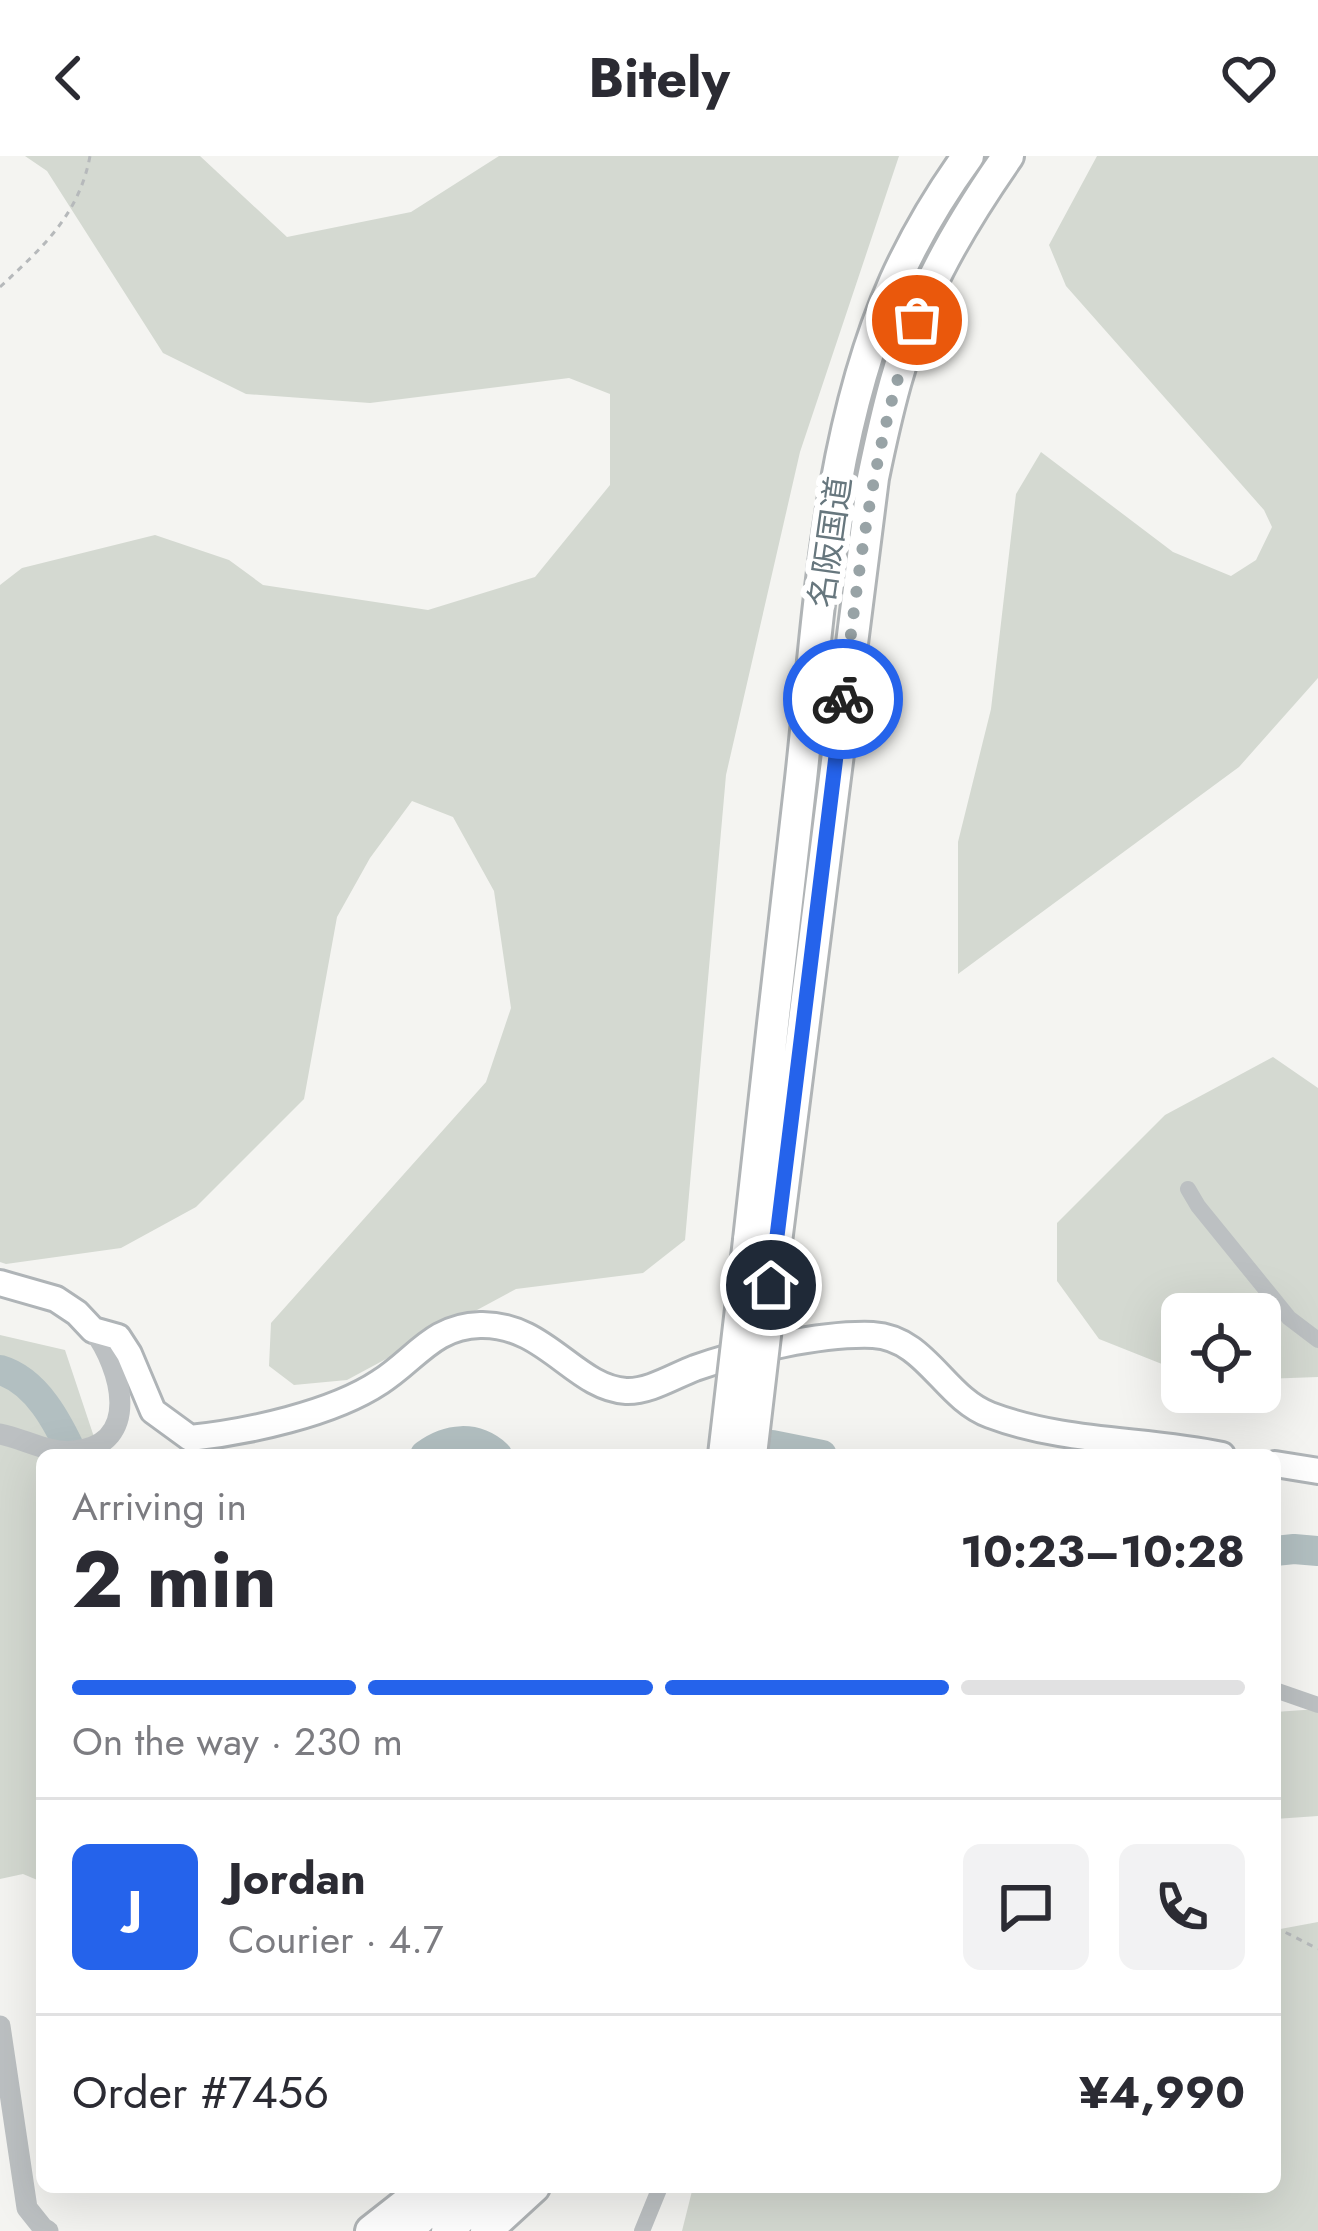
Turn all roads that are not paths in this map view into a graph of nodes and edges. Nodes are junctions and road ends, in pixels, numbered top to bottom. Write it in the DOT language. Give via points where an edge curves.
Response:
graph roads {
  1 [pos="968,156"];
  2 [pos="1009,156"];
  3 [pos="1188,1189"];
  4 [pos="762,1241"];
  5 [pos="0,1283"];
  6 [pos="93,1330"];
  7 [pos="1318,1340"];
  8 [pos="0,1434"];
  9 [pos="49,1449"];
  10 [pos="81,1449"];
  11 [pos="725,1449"];
  12 [pos="751,1449"];
  13 [pos="1193,1449"];
  14 [pos="1281,1465"];
  15 [pos="1318,1471"];
  16 [pos="1281,1692"];
  17 [pos="1318,1706"];
  18 [pos="0,2026"];
  19 [pos="419,2193"];
  20 [pos="449,2193"];
  21 [pos="488,2193"];
  22 [pos="527,2193"];
  23 [pos="658,2193"];
  24 [pos="49,2231"];
  25 [pos="371,2231"];
  26 [pos="406,2231"];
  27 [pos="447,2231"];
  28 [pos="486,2231"];
  29 [pos="642,2231"];
  1 -- 4 [label="highway, 名阪国道" via="893,284 838,475"];
  2 -- 4 [label="highway, 名阪国道" via="926,295 877,456"];
  3 -- 7 [label="street" via="1289,1318"];
  4 -- 11 [label="highway, 名阪国道, bridge"];
  4 -- 12 [label="highway, 名阪国道, bridge"];
  5 -- 6 [label="main road" via="56,1299"];
  6 -- 10 [label="street" via="121,1401 111,1435"];
  6 -- 13 [label="main road" via="118,1337 153,1411 190,1438 341,1402 381,1382 429,1341 478,1325 511,1328 600,1384 628,1391 789,1342 897,1339 986,1414"];
  8 -- 9 [label="street"];
  14 -- 15 [label="main road"];
  16 -- 17 [label="street"];
  18 -- 24 [label="street" via="27,2208"];
  19 -- 25 [label="highway"];
  20 -- 26 [label="highway"];
  21 -- 27 [label="highway"];
  22 -- 28 [label="highway"];
  23 -- 29 [label="street"];
}
